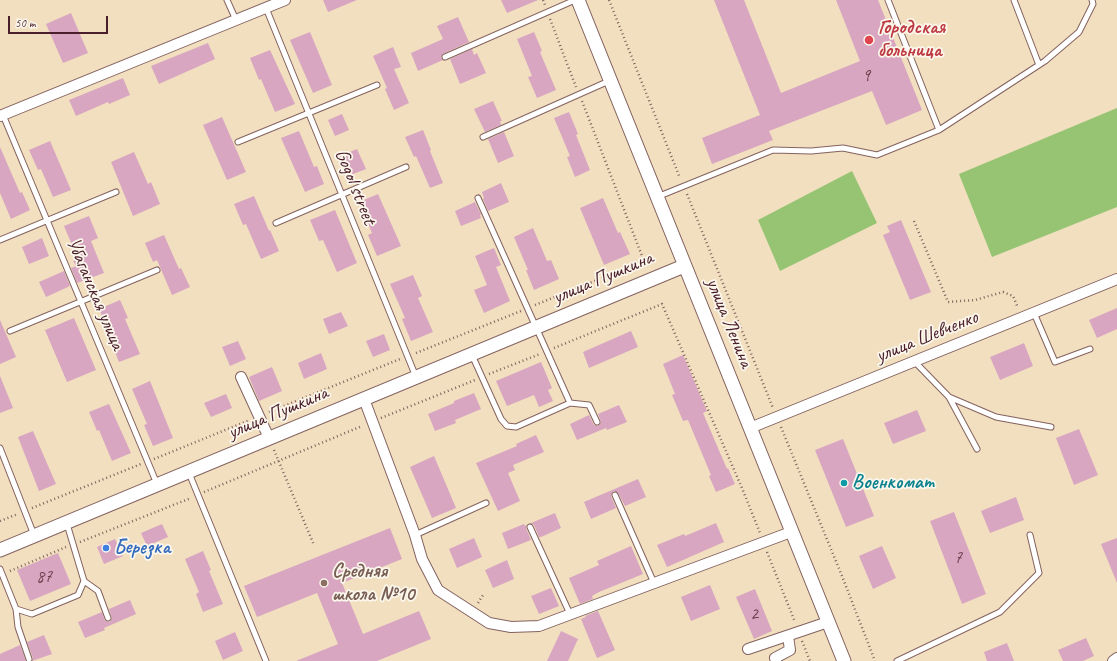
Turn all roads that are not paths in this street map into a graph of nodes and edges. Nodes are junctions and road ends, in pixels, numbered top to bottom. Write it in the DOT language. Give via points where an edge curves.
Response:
graph roads {
  1 [pos="227,0"];
  2 [pos="285,0"];
  3 [pos="576,0"];
  4 [pos="888,0"];
  5 [pos="1014,0"];
  6 [pos="1092,0"];
  7 [pos="266,8"];
  8 [pos="236,20"];
  9 [pos="445,57"];
  10 [pos="1039,65"];
  11 [pos="610,81"];
  12 [pos="377,85"];
  13 [pos="308,113"];
  14 [pos="2,115"];
  15 [pos="939,130"];
  16 [pos="483,137"];
  17 [pos="238,142"];
  18 [pos="406,167"];
  19 [pos="116,192"];
  20 [pos="341,195"];
  21 [pos="657,197"];
  22 [pos="478,198"];
  23 [pos="48,220"];
  24 [pos="276,223"];
  25 [pos="0,240"];
  26 [pos="684,266"];
  27 [pos="157,270"];
  28 [pos="1116,282"];
  29 [pos="81,302"];
  30 [pos="1034,313"];
  31 [pos="537,327"];
  32 [pos="10,331"];
  33 [pos="1090,349"];
  34 [pos="472,355"];
  35 [pos="914,361"];
  36 [pos="241,377"];
  37 [pos="416,378"];
  38 [pos="949,397"];
  39 [pos="364,399"];
  40 [pos="570,403"];
  41 [pos="597,422"];
  42 [pos="1051,427"];
  43 [pos="750,428"];
  44 [pos="269,438"];
  45 [pos="0,448"];
  46 [pos="976,449"];
  47 [pos="189,472"];
  48 [pos="157,485"];
  49 [pos="615,495"];
  50 [pos="486,503"];
  51 [pos="67,523"];
  52 [pos="530,527"];
  53 [pos="792,532"];
  54 [pos="415,535"];
  55 [pos="1030,535"];
  56 [pos="34,536"];
  57 [pos="0,550"];
  58 [pos="1,571"];
  59 [pos="84,581"];
  60 [pos="654,583"];
  61 [pos="16,609"];
  62 [pos="570,614"];
  63 [pos="108,618"];
  64 [pos="828,622"];
  65 [pos="788,636"];
  66 [pos="748,649"];
  67 [pos="1117,658"];
  68 [pos="29,659"];
  69 [pos="266,661"];
  70 [pos="776,661"];
  71 [pos="844,661"];
  72 [pos="897,661"];
  73 [pos="1113,661"];
  1 -- 8 [label="lane"];
  2 -- 7 [label="street"];
  3 -- 9 [label="lane"];
  3 -- 11 [label="street, улица Ленина"];
  4 -- 15 [label="lane"];
  5 -- 10 [label="lane"];
  6 -- 10 [label="lane" via="1093,4 1079,32"];
  7 -- 8 [label="street"];
  7 -- 13 [label="lane, Gogol street"];
  8 -- 14 [label="street"];
  10 -- 15 [label="lane"];
  11 -- 16 [label="lane"];
  11 -- 21 [label="street, улица Ленина"];
  12 -- 13 [label="lane"];
  13 -- 17 [label="lane"];
  13 -- 20 [label="lane, Gogol street"];
  14 -- 23 [label="lane, Убаганская улица"];
  15 -- 21 [label="lane" via="877,155 843,148 811,151 773,150"];
  18 -- 20 [label="lane"];
  19 -- 23 [label="lane"];
  20 -- 24 [label="lane"];
  20 -- 37 [label="lane, Gogol street"];
  21 -- 26 [label="street, улица Ленина"];
  22 -- 31 [label="lane, улица Пушкина"];
  23 -- 25 [label="lane"];
  23 -- 29 [label="lane, Убаганская улица"];
  26 -- 31 [label="street, улица Пушкина"];
  26 -- 43 [label="street, улица Ленина"];
  27 -- 29 [label="lane"];
  28 -- 30 [label="street, улица Шевченко"];
  29 -- 32 [label="lane"];
  29 -- 48 [label="lane, Убаганская улица"];
  30 -- 33 [label="lane" via="1055,362"];
  30 -- 35 [label="street, улица Шевченко"];
  31 -- 34 [label="street, улица Пушкина"];
  31 -- 40 [label="lane"];
  34 -- 37 [label="street, улица Пушкина"];
  34 -- 40 [label="lane" via="500,420 507,426 516,427"];
  35 -- 38 [label="lane"];
  35 -- 43 [label="street, улица Шевченко"];
  36 -- 44 [label="street"];
  37 -- 39 [label="street, улица Пушкина"];
  38 -- 42 [label="lane" via="996,417"];
  38 -- 46 [label="lane"];
  39 -- 44 [label="street, улица Пушкина"];
  39 -- 54 [label="street"];
  40 -- 41 [label="lane" via="589,405"];
  43 -- 53 [label="street, улица Ленина"];
  44 -- 47 [label="street, улица Пушкина"];
  45 -- 56 [label="lane"];
  47 -- 48 [label="street, улица Пушкина"];
  47 -- 69 [label="lane"];
  48 -- 51 [label="street, улица Пушкина"];
  49 -- 60 [label="lane"];
  50 -- 54 [label="lane"];
  51 -- 56 [label="street, улица Пушкина"];
  51 -- 59 [label="lane"];
  52 -- 62 [label="lane"];
  53 -- 60 [label="street"];
  53 -- 64 [label="street, улица Ленина"];
  54 -- 62 [label="street" via="422,559 438,590 489,623 511,627 539,626"];
  55 -- 72 [label="lane" via="1039,574 1000,612"];
  56 -- 57 [label="street, улица Пушкина"];
  58 -- 61 [label="lane"];
  59 -- 61 [label="lane" via="78,595 32,614"];
  59 -- 63 [label="lane" via="98,591"];
  60 -- 62 [label="street"];
  61 -- 68 [label="lane" via="18,627"];
  64 -- 65 [label="street"];
  64 -- 71 [label="street, улица Ленина"];
  65 -- 66 [label="street"];
  65 -- 70 [label="street" via="790,650 775,658"];
  67 -- 73 [label="street"];
}
